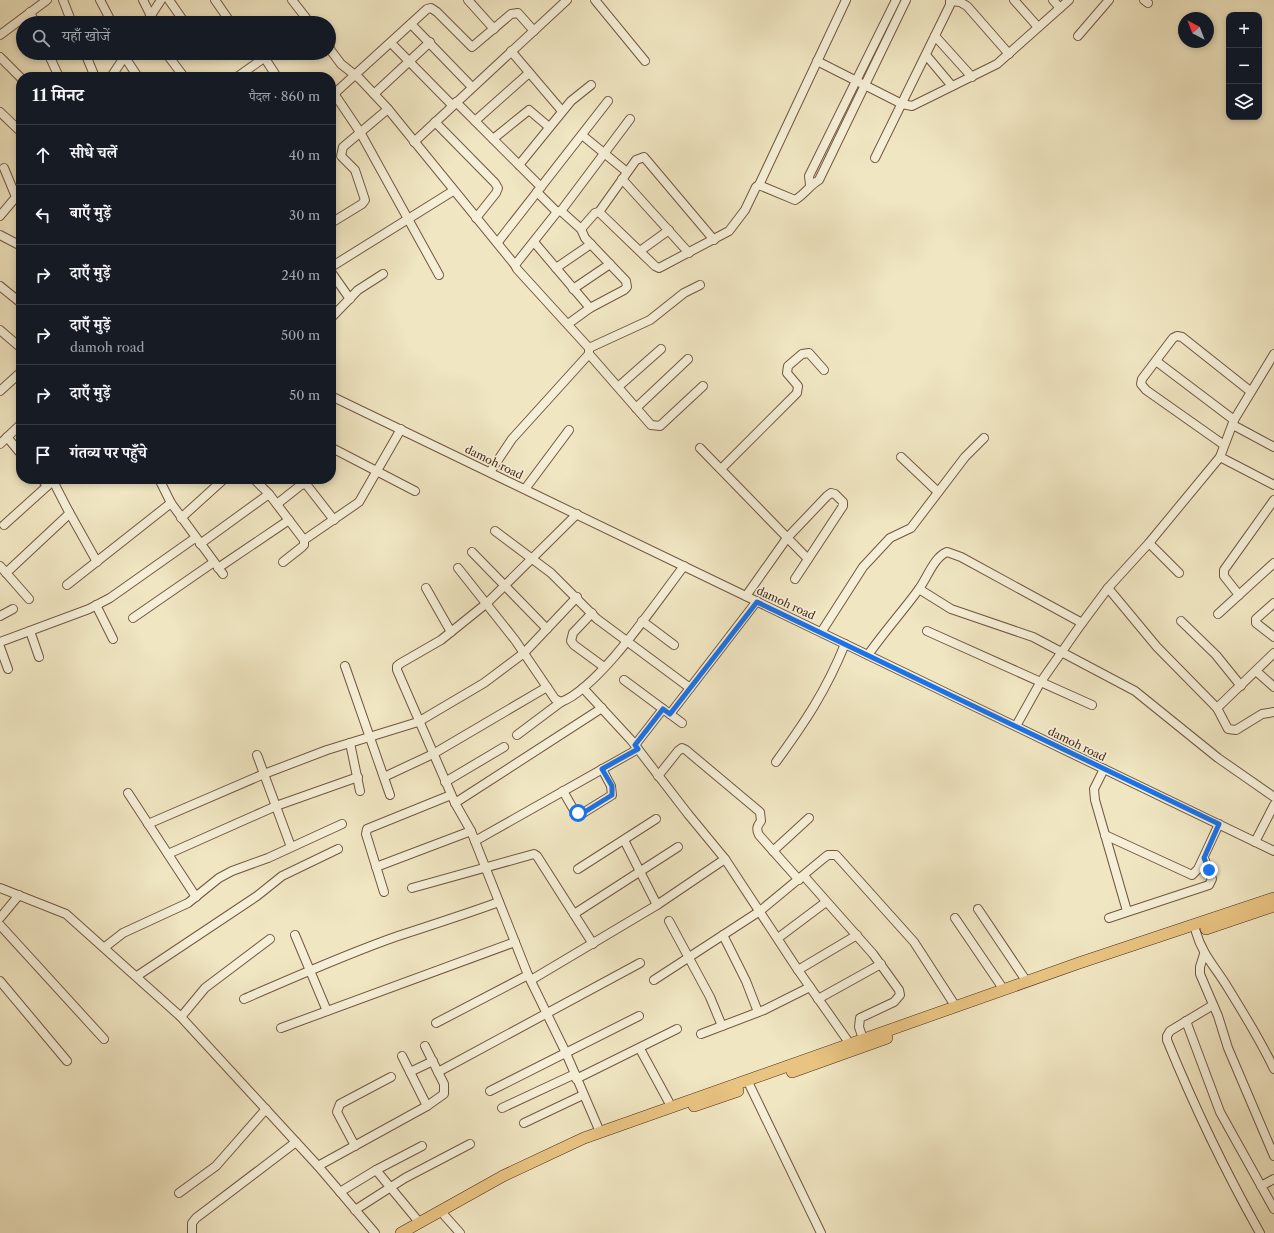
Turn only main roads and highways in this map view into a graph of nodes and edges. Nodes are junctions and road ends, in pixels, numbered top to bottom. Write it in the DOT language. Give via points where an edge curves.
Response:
graph roads {
  1 [pos="1274,898"];
  2 [pos="1274,906"];
  3 [pos="401,1233"];
  4 [pos="413,1233"];
  1 -- 3 [label="main road" via="600,1132 515,1170"];
  2 -- 4 [label="main road" via="1056,979 568,1152"];
}
